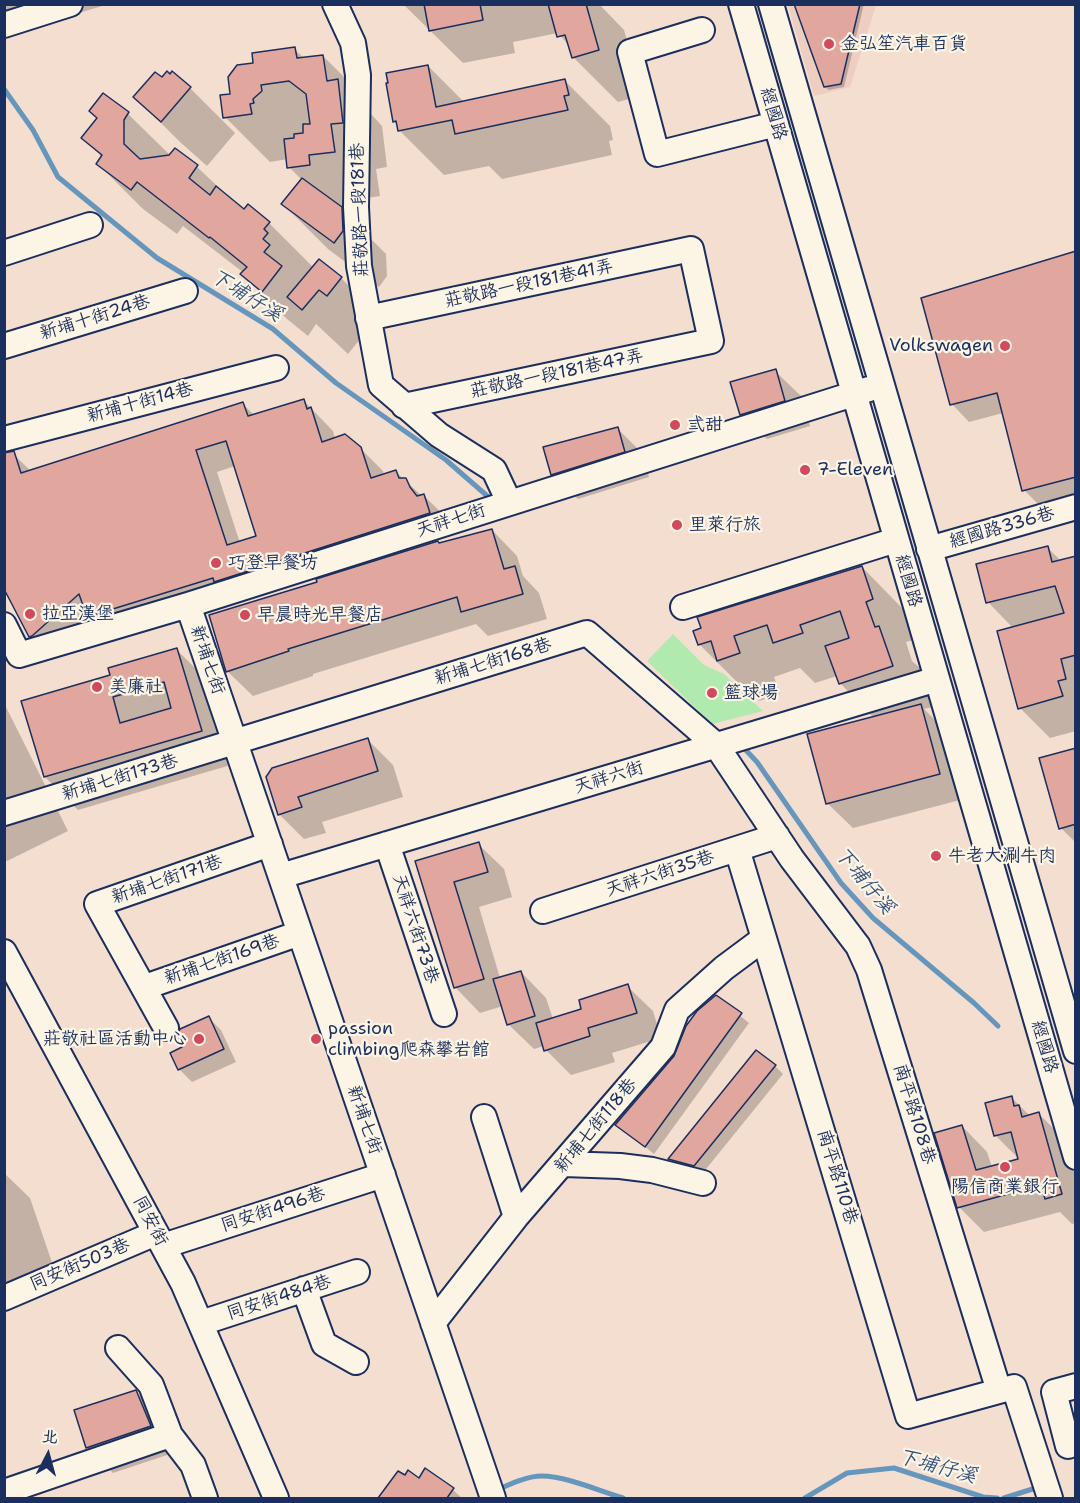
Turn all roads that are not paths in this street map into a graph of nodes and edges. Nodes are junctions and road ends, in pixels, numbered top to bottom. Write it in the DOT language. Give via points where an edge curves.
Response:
graph roads {
  1 [pos="70,4"];
  2 [pos="334,4"];
  3 [pos="741,4"];
  4 [pos="771,4"];
  5 [pos="4,25"];
  6 [pos="702,30"];
  7 [pos="776,124"];
  8 [pos="90,225"];
  9 [pos="4,253"];
  10 [pos="184,291"];
  11 [pos="368,318"];
  12 [pos="711,341"];
  13 [pos="4,346"];
  14 [pos="276,368"];
  15 [pos="882,385"];
  16 [pos="854,393"];
  17 [pos="404,406"];
  18 [pos="4,440"];
  19 [pos="500,505"];
  20 [pos="1076,507"];
  21 [pos="896,540"];
  22 [pos="929,549"];
  23 [pos="188,605"];
  24 [pos="683,607"];
  25 [pos="4,625"];
  26 [pos="937,679"];
  27 [pos="235,742"];
  28 [pos="720,744"];
  29 [pos="4,813"];
  30 [pos="777,836"];
  31 [pos="270,844"];
  32 [pos="387,844"];
  33 [pos="737,849"];
  34 [pos="281,876"];
  35 [pos="543,911"];
  36 [pos="300,933"];
  37 [pos="763,939"];
  38 [pos="4,952"];
  39 [pos="145,987"];
  40 [pos="444,1014"];
  41 [pos="166,1028"];
  42 [pos="1076,1051"];
  43 [pos="484,1117"];
  44 [pos="1076,1157"];
  45 [pos="564,1164"];
  46 [pos="383,1175"];
  47 [pos="703,1183"];
  48 [pos="516,1217"];
  49 [pos="159,1239"];
  50 [pos="357,1272"];
  51 [pos="304,1289"];
  52 [pos="4,1298"];
  53 [pos="201,1323"];
  54 [pos="433,1323"];
  55 [pos="118,1348"];
  56 [pos="356,1362"];
  57 [pos="1076,1386"];
  58 [pos="999,1391"];
  59 [pos="170,1435"];
  60 [pos="1076,1443"];
  61 [pos="490,1489"];
  62 [pos="4,1492"];
  63 [pos="1049,1497"];
  64 [pos="205,1498"];
  65 [pos="276,1498"];
  1 -- 5 [label="street"];
  2 -- 11 [label="street, 莊敬路一段181巷" via="353,43 358,75 357,219 359,266"];
  3 -- 7 [label="street, 經國路"];
  4 -- 15 [label="street, 經國路"];
  6 -- 7 [label="street" via="630,52 657,154"];
  7 -- 16 [label="street, 經國路"];
  8 -- 9 [label="street"];
  10 -- 13 [label="street, 新埔十街24巷"];
  11 -- 12 [label="street, 莊敬路一段181巷41弄" via="691,249"];
  11 -- 17 [label="street, 莊敬路一段181巷" via="381,385"];
  12 -- 17 [label="street, 莊敬路一段181巷47弄"];
  14 -- 18 [label="street, 新埔十街14巷"];
  15 -- 16 [label="street, 天祥七街"];
  15 -- 22 [label="street, 經國路"];
  16 -- 19 [label="street, 天祥七街"];
  16 -- 21 [label="street, 經國路"];
  17 -- 19 [label="street, 莊敬路一段181巷" via="439,435 494,470"];
  19 -- 23 [label="street, 天祥七街"];
  20 -- 22 [label="street, 經國路336巷"];
  21 -- 24 [label="street"];
  21 -- 26 [label="street, 經國路"];
  22 -- 42 [label="street, 經國路"];
  23 -- 25 [label="street, 天祥七街" via="19,655"];
  23 -- 27 [label="street, 新埔七街"];
  26 -- 28 [label="street, 天祥六街"];
  26 -- 44 [label="street, 經國路"];
  27 -- 28 [label="street, 新埔七街168巷" via="586,633"];
  27 -- 29 [label="street, 新埔七街173巷"];
  27 -- 31 [label="street, 新埔七街"];
  28 -- 30 [label="street, 南平路108巷"];
  28 -- 32 [label="street, 天祥六街"];
  30 -- 33 [label="street, 天祥六街35巷"];
  30 -- 58 [label="street, 南平路108巷" via="858,946 869,970"];
  31 -- 34 [label="street, 新埔七街"];
  31 -- 39 [label="street, 新埔七街171巷" via="97,904"];
  32 -- 34 [label="street, 天祥六街"];
  32 -- 40 [label="street, 天祥六街73巷"];
  33 -- 35 [label="street, 天祥六街35巷"];
  33 -- 37 [label="street, 南平路110巷"];
  34 -- 36 [label="street, 新埔七街"];
  36 -- 39 [label="street, 新埔七街169巷"];
  36 -- 46 [label="street, 新埔七街"];
  37 -- 45 [label="street, 新埔七街118巷" via="677,1010 663,1047"];
  37 -- 58 [label="street, 南平路110巷" via="908,1416"];
  38 -- 49 [label="street, 同安街"];
  39 -- 41 [label="street, 新埔七街171巷"];
  43 -- 48 [label="street"];
  45 -- 47 [label="street" via="652,1170"];
  45 -- 48 [label="street, 新埔七街118巷"];
  46 -- 49 [label="street, 同安街496巷"];
  46 -- 54 [label="street, 新埔七街"];
  48 -- 54 [label="street, 新埔七街118巷"];
  49 -- 52 [label="street, 同安街503巷"];
  49 -- 53 [label="street, 同安街"];
  50 -- 51 [label="street, 同安街484巷"];
  51 -- 53 [label="street, 同安街484巷"];
  51 -- 56 [label="street" via="324,1344"];
  53 -- 65 [label="street, 同安街"];
  54 -- 61 [label="street, 新埔七街"];
  55 -- 59 [label="street" via="151,1385"];
  57 -- 60 [label="street" via="1054,1392 1068,1446"];
  58 -- 63 [label="street" via="1014,1387"];
  59 -- 62 [label="street"];
  59 -- 64 [label="street" via="193,1465"];
}
